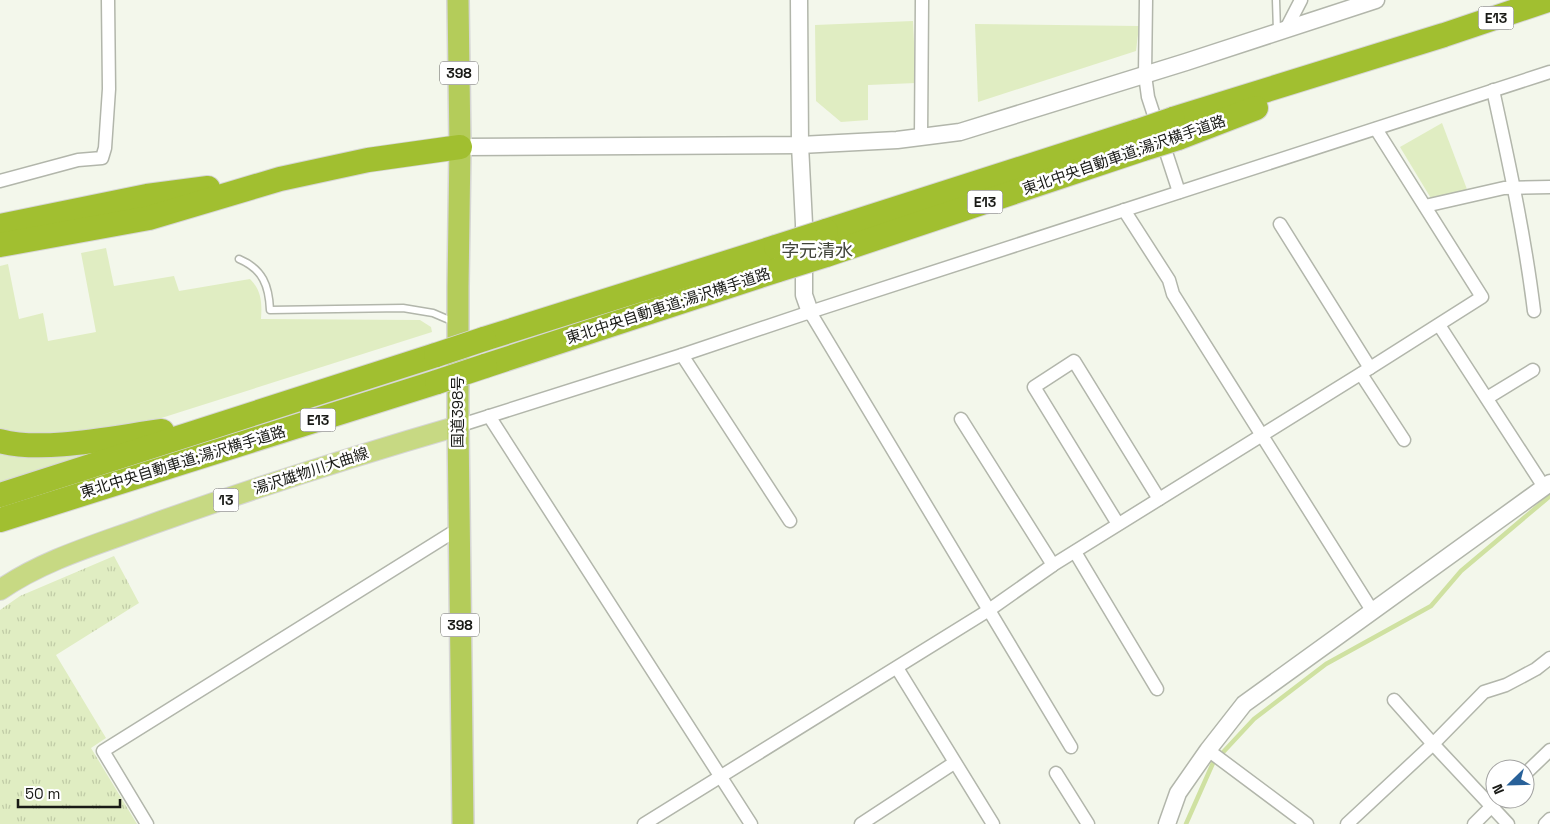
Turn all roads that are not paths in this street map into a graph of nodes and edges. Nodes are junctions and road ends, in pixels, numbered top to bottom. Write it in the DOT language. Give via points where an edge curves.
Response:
graph roads {
  1 [pos="108,0"];
  2 [pos="458,0"];
  3 [pos="799,0"];
  4 [pos="922,0"];
  5 [pos="1146,0"];
  6 [pos="1276,0"];
  7 [pos="1301,0"];
  8 [pos="1376,0"];
  9 [pos="1548,0"];
  10 [pos="1281,31"];
  11 [pos="1550,72"];
  12 [pos="1145,75"];
  13 [pos="1493,90"];
  14 [pos="1376,129"];
  15 [pos="921,137"];
  16 [pos="1141,140"];
  17 [pos="800,145"];
  18 [pos="460,147"];
  19 [pos="280,179"];
  20 [pos="0,180"];
  21 [pos="1550,186"];
  22 [pos="1514,188"];
  23 [pos="1179,192"];
  24 [pos="1425,206"];
  25 [pos="1124,210"];
  26 [pos="1280,224"];
  27 [pos="0,226"];
  28 [pos="11,244"];
  29 [pos="0,253"];
  30 [pos="239,259"];
  31 [pos="1534,311"];
  32 [pos="810,312"];
  33 [pos="458,323"];
  34 [pos="1439,325"];
  35 [pos="682,355"];
  36 [pos="1533,370"];
  37 [pos="1366,371"];
  38 [pos="1487,398"];
  39 [pos="489,416"];
  40 [pos="960,419"];
  41 [pos="223,422"];
  42 [pos="458,426"];
  43 [pos="1263,435"];
  44 [pos="1404,440"];
  45 [pos="0,441"];
  46 [pos="199,458"];
  47 [pos="1547,485"];
  48 [pos="0,494"];
  49 [pos="1159,499"];
  50 [pos="0,520"];
  51 [pos="790,520"];
  52 [pos="1118,524"];
  53 [pos="458,529"];
  54 [pos="0,536"];
  55 [pos="1076,552"];
  56 [pos="1052,565"];
  57 [pos="0,590"];
  58 [pos="989,610"];
  59 [pos="1373,612"];
  60 [pos="1550,658"];
  61 [pos="897,668"];
  62 [pos="1157,689"];
  63 [pos="1394,700"];
  64 [pos="1433,744"];
  65 [pos="1070,746"];
  66 [pos="1208,750"];
  67 [pos="1550,750"];
  68 [pos="954,763"];
  69 [pos="1535,764"];
  70 [pos="1056,773"];
  71 [pos="721,776"];
  72 [pos="1485,793"];
  73 [pos="1489,809"];
  74 [pos="1499,809"];
  75 [pos="1550,819"];
  76 [pos="147,824"];
  77 [pos="463,824"];
  78 [pos="644,824"];
  79 [pos="751,824"];
  80 [pos="861,824"];
  81 [pos="993,824"];
  82 [pos="1088,824"];
  83 [pos="1167,824"];
  84 [pos="1307,824"];
  85 [pos="1347,824"];
  86 [pos="1474,824"];
  87 [pos="1508,824"];
  88 [pos="1545,824"];
  1 -- 20 [label="street" via="110,89 102,158 78,160"];
  2 -- 18 [label="highway, 国道398号 / 398"];
  3 -- 17 [label="street"];
  4 -- 15 [label="street"];
  5 -- 12 [label="street"];
  6 -- 10 [label="lane"];
  7 -- 10 [label="street"];
  8 -- 10 [label="street"];
  9 -- 16 [label="highway, 東北中央自動車道;湯沢横手道路 / E13, bridge"];
  10 -- 12 [label="street"];
  11 -- 13 [label="street"];
  12 -- 15 [label="street" via="960,132"];
  12 -- 23 [label="street" via="1148,97"];
  13 -- 14 [label="street"];
  13 -- 22 [label="street"];
  14 -- 23 [label="street"];
  14 -- 24 [label="street"];
  15 -- 17 [label="street"];
  16 -- 41 [label="highway, 東北中央自動車道;湯沢横手道路 / E13, bridge" via="826,231"];
  16 -- 46 [label="highway, 東北中央自動車道;湯沢横手道路 / E13, bridge" via="826,255"];
  17 -- 18 [label="street"];
  17 -- 32 [label="street" via="804,295"];
  18 -- 19 [label="highway" via="368,160"];
  18 -- 33 [label="highway, 国道398号 / 398"];
  19 -- 27 [label="highway" via="147,196"];
  19 -- 28 [label="highway" via="149,218"];
  21 -- 22 [label="street"];
  22 -- 24 [label="street"];
  22 -- 31 [label="street"];
  23 -- 25 [label="street"];
  24 -- 34 [label="street" via="1482,297"];
  25 -- 32 [label="street"];
  25 -- 43 [label="street"];
  26 -- 37 [label="street"];
  28 -- 29 [label="highway"];
  30 -- 33 [label="lane" via="248,263 263,279 269,293 270,310 403,308 433,313"];
  32 -- 35 [label="street"];
  32 -- 58 [label="street"];
  33 -- 42 [label="highway, 国道398号 / 398"];
  34 -- 37 [label="street"];
  34 -- 38 [label="street"];
  35 -- 39 [label="street"];
  35 -- 51 [label="street"];
  36 -- 38 [label="street"];
  37 -- 43 [label="street"];
  37 -- 44 [label="street"];
  38 -- 47 [label="street"];
  39 -- 42 [label="street"];
  39 -- 71 [label="street"];
  40 -- 56 [label="street"];
  41 -- 45 [label="highway" via="63,444"];
  41 -- 48 [label="highway, 東北中央自動車道;湯沢横手道路 / E13"];
  42 -- 53 [label="highway, 国道398号 / 398"];
  42 -- 57 [label="main road, 湯沢雄物川大曲線 / 13" via="377,449 162,521 60,558 19,577"];
  43 -- 49 [label="street"];
  43 -- 59 [label="street"];
  46 -- 50 [label="highway, 東北中央自動車道;湯沢横手道路 / E13"];
  46 -- 54 [label="highway" via="119,494"];
  47 -- 59 [label="street"];
  49 -- 52 [label="street"];
  49 -- 52 [label="street" via="1074,361 1034,387"];
  52 -- 55 [label="street"];
  53 -- 76 [label="street" via="103,751"];
  53 -- 77 [label="highway, 国道398号 / 398"];
  55 -- 56 [label="street"];
  55 -- 62 [label="street"];
  56 -- 58 [label="street"];
  58 -- 61 [label="street"];
  58 -- 65 [label="street"];
  59 -- 66 [label="street" via="1244,704"];
  60 -- 64 [label="street" via="1506,685 1484,692"];
  61 -- 68 [label="street"];
  61 -- 71 [label="street"];
  63 -- 64 [label="street"];
  64 -- 72 [label="street"];
  64 -- 85 [label="street"];
  66 -- 83 [label="street" via="1178,793"];
  66 -- 84 [label="street"];
  67 -- 69 [label="street"];
  68 -- 80 [label="street"];
  68 -- 81 [label="street"];
  70 -- 82 [label="street"];
  71 -- 78 [label="street"];
  71 -- 79 [label="street"];
  73 -- 86 [label="street"];
  74 -- 87 [label="street"];
  75 -- 88 [label="street"];
}
